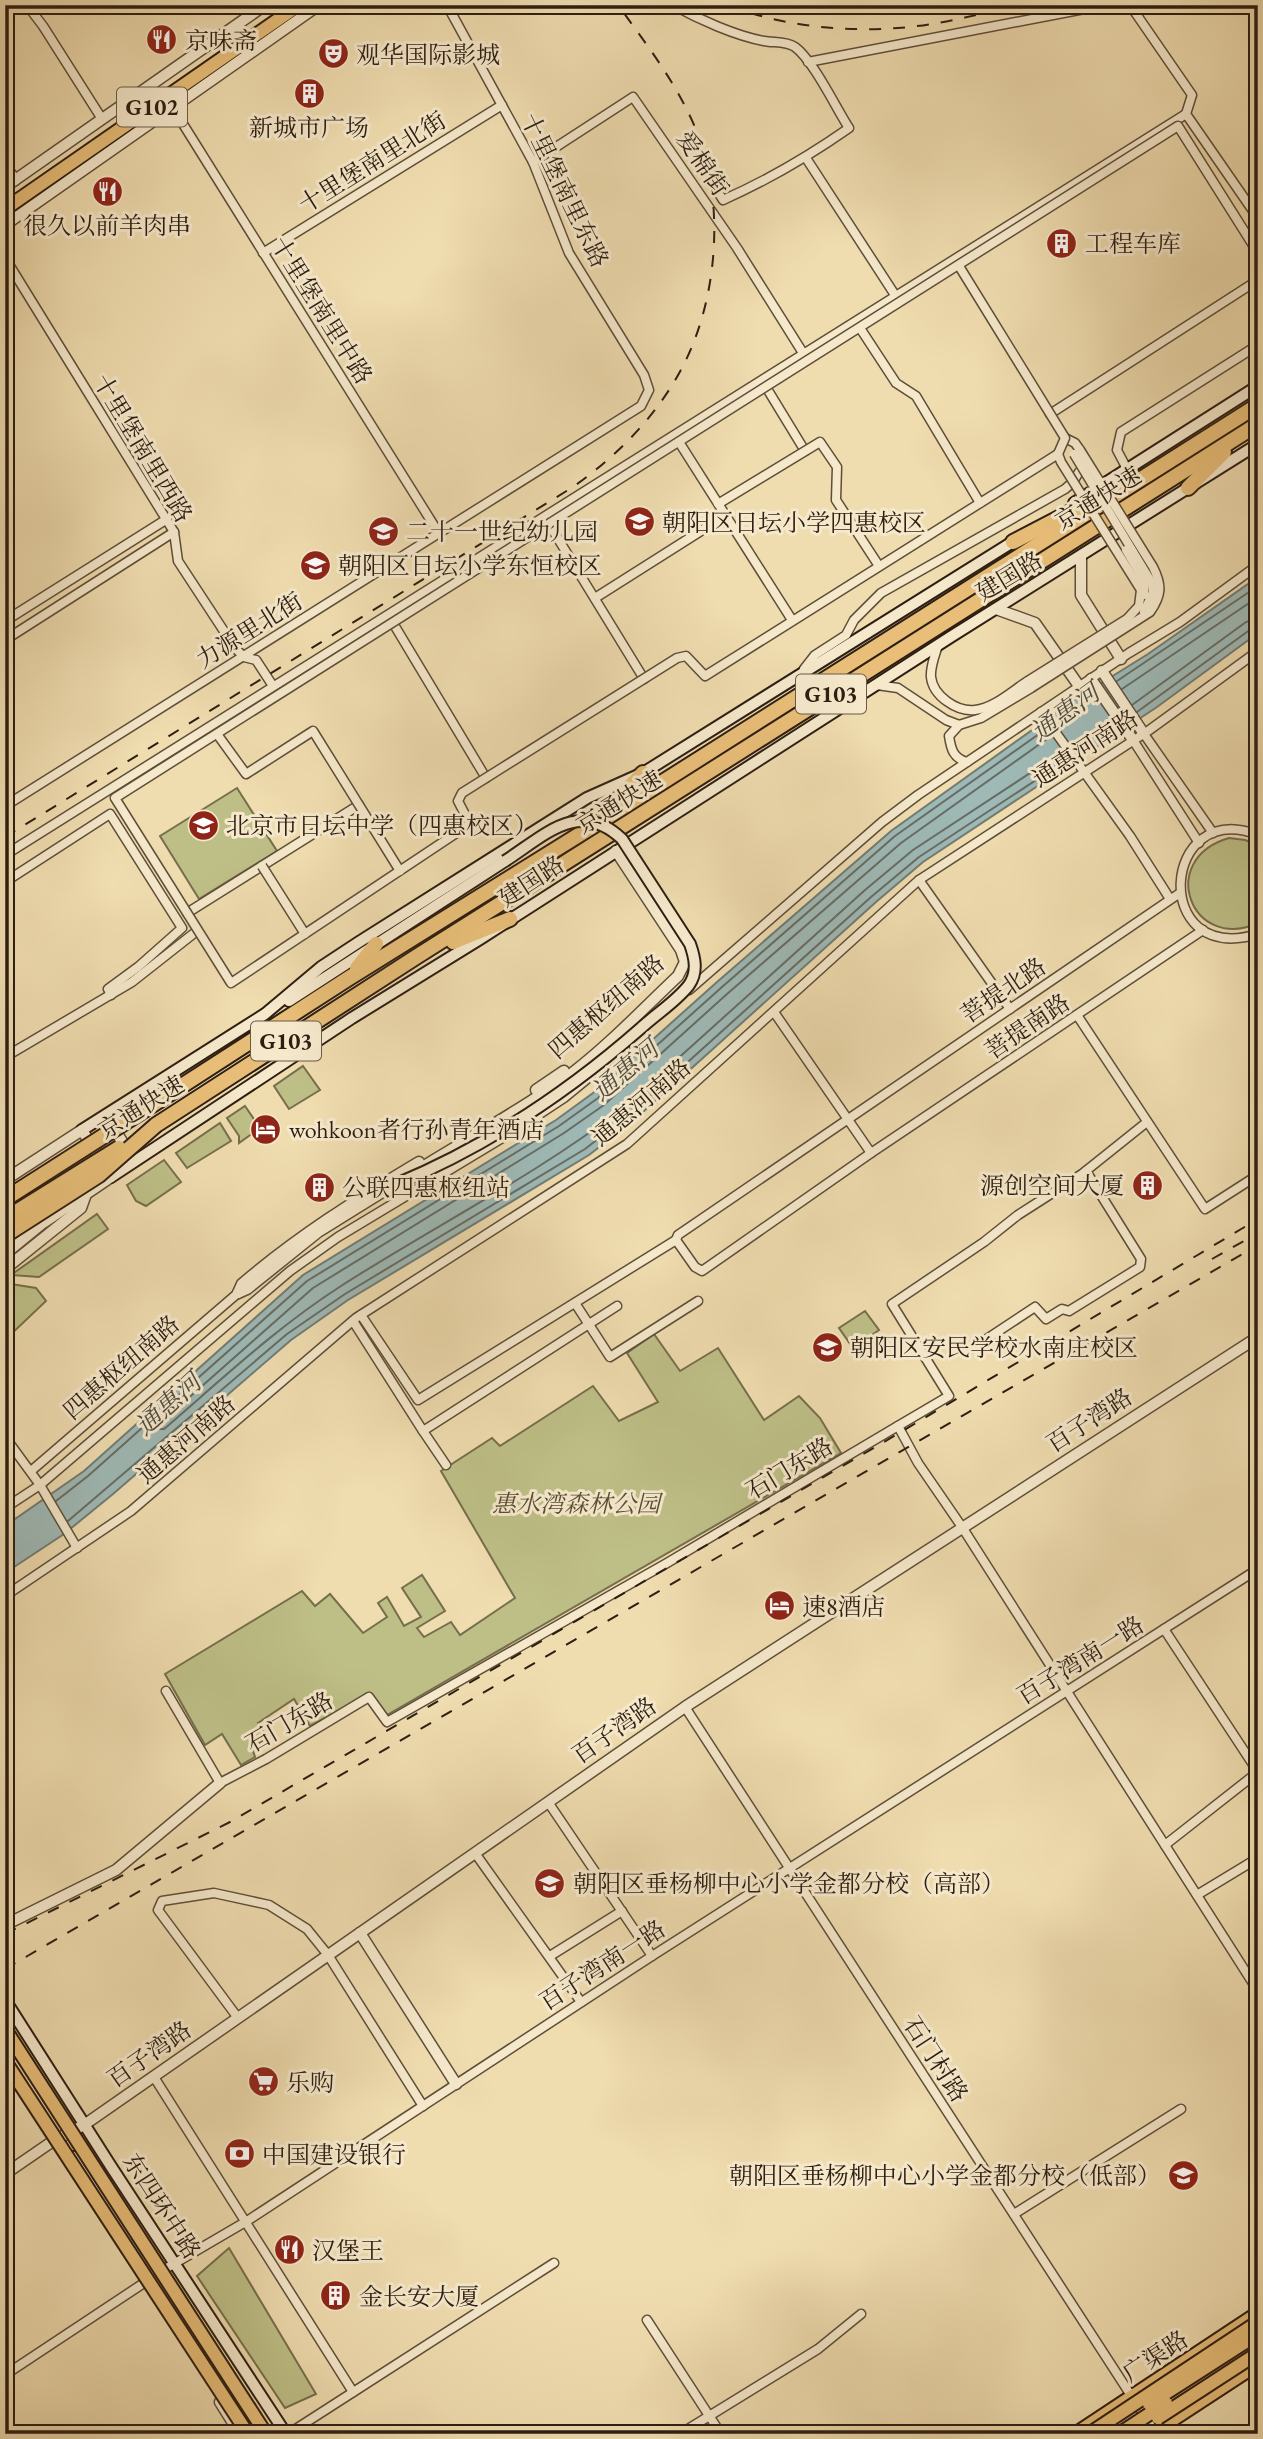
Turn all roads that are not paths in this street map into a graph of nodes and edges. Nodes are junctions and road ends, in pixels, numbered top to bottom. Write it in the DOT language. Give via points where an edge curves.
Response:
graph roads {
  1 [pos="27,5"];
  2 [pos="265,5"];
  3 [pos="285,5"];
  4 [pos="299,5"];
  5 [pos="319,5"];
  6 [pos="447,5"];
  7 [pos="673,5"];
  8 [pos="1105,5"];
  9 [pos="1130,5"];
  10 [pos="808,62"];
  11 [pos="502,104"];
  12 [pos="173,108"];
  13 [pos="1186,114"];
  14 [pos="102,119"];
  15 [pos="806,158"];
  16 [pos="533,162"];
  17 [pos="5,166"];
  18 [pos="15,180"];
  19 [pos="713,184"];
  20 [pos="5,187"];
  21 [pos="5,200"];
  22 [pos="5,209"];
  23 [pos="1258,218"];
  24 [pos="5,225"];
  25 [pos="263,253"];
  26 [pos="1258,253"];
  27 [pos="5,258"];
  28 [pos="959,266"];
  29 [pos="1258,280"];
  30 [pos="895,295"];
  31 [pos="860,328"];
  32 [pos="1258,345"];
  33 [pos="803,353"];
  34 [pos="1258,386"];
  35 [pos="766,387"];
  36 [pos="649,390"];
  37 [pos="1258,405"];
  38 [pos="1050,414"];
  39 [pos="1252,428"];
  40 [pos="1065,438"];
  41 [pos="679,442"];
  42 [pos="1258,444"];
  43 [pos="805,451"];
  44 [pos="1178,455"];
  45 [pos="1068,456"];
  46 [pos="1127,469"];
  47 [pos="1079,472"];
  48 [pos="1188,488"];
  49 [pos="980,503"];
  50 [pos="718,504"];
  51 [pos="726,516"];
  52 [pos="167,519"];
  53 [pos="549,524"];
  54 [pos="174,532"];
  55 [pos="438,532"];
  56 [pos="1013,542"];
  57 [pos="1081,557"];
  58 [pos="1258,565"];
  59 [pos="879,566"];
  60 [pos="595,598"];
  61 [pos="1139,606"];
  62 [pos="996,609"];
  63 [pos="5,621"];
  64 [pos="792,621"];
  65 [pos="393,623"];
  66 [pos="5,640"];
  67 [pos="938,645"];
  68 [pos="1258,651"];
  69 [pos="244,657"];
  70 [pos="1121,659"];
  71 [pos="1101,671"];
  72 [pos="798,677"];
  73 [pos="1091,678"];
  74 [pos="644,679"];
  75 [pos="877,685"];
  76 [pos="1029,685"];
  77 [pos="273,686"];
  78 [pos="1079,686"];
  79 [pos="1041,712"];
  80 [pos="959,725"];
  81 [pos="217,734"];
  82 [pos="1144,734"];
  83 [pos="1133,740"];
  84 [pos="967,762"];
  85 [pos="1084,771"];
  86 [pos="643,773"];
  87 [pos="486,778"];
  88 [pos="359,805"];
  89 [pos="5,806"];
  90 [pos="590,828"];
  91 [pos="1213,833"];
  92 [pos="1258,835"];
  93 [pos="1199,843"];
  94 [pos="616,851"];
  95 [pos="5,855"];
  96 [pos="262,866"];
  97 [pos="400,870"];
  98 [pos="919,880"];
  99 [pos="5,882"];
  100 [pos="1180,893"];
  101 [pos="1170,899"];
  102 [pos="187,913"];
  103 [pos="510,919"];
  104 [pos="1203,930"];
  105 [pos="193,934"];
  106 [pos="305,934"];
  107 [pos="1257,935"];
  108 [pos="376,944"];
  109 [pos="416,957"];
  110 [pos="684,967"];
  111 [pos="349,978"];
  112 [pos="111,995"];
  113 [pos="1010,1009"];
  114 [pos="774,1012"];
  115 [pos="265,1014"];
  116 [pos="1077,1015"];
  117 [pos="5,1057"];
  118 [pos="106,1116"];
  119 [pos="848,1119"];
  120 [pos="1147,1122"];
  121 [pos="82,1130"];
  122 [pos="70,1139"];
  123 [pos="871,1153"];
  124 [pos="134,1162"];
  125 [pos="1086,1171"];
  126 [pos="1258,1175"];
  127 [pos="111,1177"];
  128 [pos="5,1180"];
  129 [pos="99,1185"];
  130 [pos="394,1185"];
  131 [pos="86,1194"];
  132 [pos="5,1199"];
  133 [pos="6,1238"];
  134 [pos="676,1240"];
  135 [pos="5,1269"];
  136 [pos="238,1293"];
  137 [pos="698,1301"];
  138 [pos="575,1303"];
  139 [pos="617,1306"];
  140 [pos="357,1318"];
  141 [pos="589,1324"];
  142 [pos="1258,1337"];
  143 [pos="973,1348"];
  144 [pos="898,1426"];
  145 [pos="423,1431"];
  146 [pos="5,1437"];
  147 [pos="446,1465"];
  148 [pos="31,1471"];
  149 [pos="40,1485"];
  150 [pos="5,1508"];
  151 [pos="961,1527"];
  152 [pos="77,1548"];
  153 [pos="1258,1569"];
  154 [pos="5,1596"];
  155 [pos="1164,1629"];
  156 [pos="166,1691"];
  157 [pos="1067,1691"];
  158 [pos="685,1707"];
  159 [pos="1258,1772"];
  160 [pos="220,1783"];
  161 [pos="548,1802"];
  162 [pos="1165,1845"];
  163 [pos="475,1853"];
  164 [pos="1258,1858"];
  165 [pos="789,1867"];
  166 [pos="1197,1895"];
  167 [pos="622,1911"];
  168 [pos="5,1925"];
  169 [pos="360,1933"];
  170 [pos="328,1955"];
  171 [pos="550,1956"];
  172 [pos="652,1956"];
  173 [pos="1258,1991"];
  174 [pos="5,2000"];
  175 [pos="581,2002"];
  176 [pos="238,2018"];
  177 [pos="5,2029"];
  178 [pos="5,2052"];
  179 [pos="5,2061"];
  180 [pos="5,2068"];
  181 [pos="154,2077"];
  182 [pos="456,2084"];
  183 [pos="423,2106"];
  184 [pos="1181,2109"];
  185 [pos="79,2127"];
  186 [pos="56,2140"];
  187 [pos="5,2174"];
  188 [pos="1014,2214"];
  189 [pos="247,2221"];
  190 [pos="554,2263"];
  191 [pos="170,2267"];
  192 [pos="148,2280"];
  193 [pos="1258,2313"];
  194 [pos="861,2314"];
  195 [pos="647,2320"];
  196 [pos="1258,2322"];
  197 [pos="1258,2334"];
  198 [pos="1258,2343"];
  199 [pos="1258,2353"];
  200 [pos="1187,2360"];
  201 [pos="1258,2364"];
  202 [pos="5,2375"];
  203 [pos="353,2392"];
  204 [pos="1210,2395"];
  205 [pos="1132,2396"];
  206 [pos="709,2415"];
  207 [pos="1154,2433"];
  208 [pos="240,2434"];
  209 [pos="248,2434"];
  210 [pos="254,2434"];
  211 [pos="266,2434"];
  212 [pos="272,2434"];
  213 [pos="287,2434"];
  214 [pos="680,2434"];
  215 [pos="721,2434"];
  216 [pos="1075,2434"];
  217 [pos="1089,2434"];
  218 [pos="1104,2434"];
  219 [pos="1119,2434"];
  220 [pos="1134,2434"];
  1 -- 14 [label="street"];
  2 -- 14 [label="street"];
  3 -- 21 [label="main road, G102"];
  4 -- 22 [label="main road, G102"];
  5 -- 12 [label="street"];
  6 -- 11 [label="street, 十里堡南里东路"];
  7 -- 10 [label="street" via="763,41 795,47"];
  8 -- 10 [label="street"];
  9 -- 13 [label="street" via="1192,94"];
  10 -- 15 [label="street" via="849,128"];
  11 -- 16 [label="street, 十里堡南里东路"];
  11 -- 25 [label="street, 十里堡南里北街"];
  12 -- 24 [label="street"];
  12 -- 25 [label="street, 十里堡南里中路"];
  13 -- 23 [label="street"];
  13 -- 30 [label="street"];
  14 -- 18 [label="street"];
  15 -- 19 [label="street" via="723,200"];
  15 -- 30 [label="street"];
  16 -- 33 [label="street, 爱棉街" via="633,97"];
  16 -- 36 [label="street, 十里堡南里东路" via="569,253"];
  17 -- 18 [label="street"];
  18 -- 20 [label="street"];
  25 -- 55 [label="street, 十里堡南里中路"];
  26 -- 28 [label="street, bridge" via="1178,126"];
  27 -- 52 [label="street, 十里堡南里西路"];
  28 -- 31 [label="street, bridge"];
  28 -- 38 [label="street, bridge"];
  29 -- 38 [label="street"];
  30 -- 33 [label="street"];
  31 -- 35 [label="street, bridge"];
  31 -- 49 [label="street, bridge" via="896,383 916,396"];
  32 -- 46 [label="street" via="1121,432 1117,450"];
  33 -- 77 [label="street"];
  34 -- 46 [label="main road, 建国路"];
  35 -- 41 [label="street, bridge"];
  35 -- 43 [label="street"];
  36 -- 55 [label="street, 力源里北街" via="641,406"];
  37 -- 44 [label="highway, 京通快速 / G103"];
  38 -- 40 [label="street, bridge"];
  39 -- 48 [label="highway"];
  39 -- 109 [label="highway, 京通快速 / G103"];
  40 -- 45 [label="street, bridge"];
  40 -- 45 [label="street" via="1075,443"];
  41 -- 50 [label="street, bridge"];
  41 -- 53 [label="street, bridge"];
  42 -- 48 [label="main road, 建国路"];
  43 -- 50 [label="street, bridge"];
  43 -- 59 [label="street, bridge" via="820,442 837,467 836,500"];
  44 -- 56 [label="highway"];
  44 -- 90 [label="highway, 京通快速 / G103"];
  45 -- 47 [label="street"];
  45 -- 49 [label="street, bridge"];
  45 -- 61 [label="street, bridge" via="1138,582"];
  45 -- 76 [label="street, bridge" via="1159,579 1161,593 1150,612"];
  46 -- 56 [label="main road, 建国路"];
  47 -- 61 [label="street, bridge" via="1141,574 1146,590"];
  47 -- 72 [label="street" via="1065,489 881,593 846,635 815,655"];
  48 -- 57 [label="main road, 建国路"];
  49 -- 59 [label="street, bridge"];
  50 -- 51 [label="street, bridge"];
  51 -- 60 [label="street"];
  51 -- 64 [label="street, bridge"];
  52 -- 54 [label="street, 十里堡南里西路"];
  52 -- 63 [label="street"];
  53 -- 60 [label="street"];
  53 -- 65 [label="street, bridge"];
  54 -- 66 [label="street"];
  54 -- 69 [label="street, 十里堡南里西路" via="178,561"];
  55 -- 69 [label="street, 力源里北街"];
  56 -- 72 [label="main road, 建国路"];
  57 -- 62 [label="main road, 建国路"];
  57 -- 70 [label="street" via="1081,595"];
  58 -- 70 [label="street"];
  59 -- 64 [label="street, bridge"];
  60 -- 74 [label="street"];
  61 -- 76 [label="street, bridge" via="1127,619"];
  62 -- 67 [label="main road, 建国路"];
  62 -- 78 [label="street" via="1035,623"];
  64 -- 74 [label="street, bridge" via="705,676 686,656"];
  65 -- 81 [label="street, bridge"];
  65 -- 87 [label="street"];
  67 -- 75 [label="main road, 建国路"];
  67 -- 76 [label="street" via="931,678 938,694 962,709 990,706"];
  68 -- 82 [label="street, 通惠河南路"];
  69 -- 77 [label="street, 十里堡南里西路" via="257,660"];
  69 -- 89 [label="street, 力源里北街"];
  70 -- 71 [label="street"];
  71 -- 73 [label="street"];
  71 -- 82 [label="street"];
  72 -- 86 [label="main road, 建国路"];
  73 -- 78 [label="street"];
  73 -- 83 [label="street"];
  74 -- 87 [label="street, bridge"];
  75 -- 80 [label="street" via="898,688"];
  75 -- 94 [label="main road, 建国路"];
  76 -- 80 [label="street" via="981,718"];
  77 -- 95 [label="street"];
  78 -- 79 [label="street"];
  79 -- 84 [label="street"];
  79 -- 85 [label="street"];
  80 -- 84 [label="street" via="949,736 951,749 958,760"];
  81 -- 88 [label="street, bridge" via="246,774 313,731"];
  81 -- 102 [label="street, bridge" via="115,798"];
  82 -- 83 [label="street, 通惠河南路"];
  82 -- 91 [label="street"];
  83 -- 85 [label="street, 通惠河南路"];
  83 -- 93 [label="street"];
  84 -- 149 [label="street" via="882,822 565,1098 289,1271"];
  85 -- 98 [label="street, 通惠河南路"];
  85 -- 101 [label="street"];
  86 -- 90 [label="highway"];
  86 -- 115 [label="main road, 建国路" via="587,798 359,942"];
  87 -- 97 [label="street, bridge" via="462,793 458,801 470,824"];
  88 -- 96 [label="street"];
  88 -- 97 [label="street, bridge"];
  90 -- 111 [label="highway, 京通快速 / G103"];
  91 -- 92 [label="street" via="1230,829"];
  91 -- 93 [label="street"];
  93 -- 100 [label="street" via="1183,863"];
  94 -- 103 [label="main road, 建国路"];
  94 -- 110 [label="street" via="681,950"];
  96 -- 102 [label="street"];
  96 -- 106 [label="street, bridge"];
  97 -- 106 [label="street, bridge"];
  98 -- 113 [label="street"];
  98 -- 114 [label="street, 通惠河南路"];
  99 -- 112 [label="street" via="110,814 182,928 108,989"];
  100 -- 101 [label="street, 菩提北路"];
  100 -- 104 [label="street" via="1188,914"];
  101 -- 113 [label="street, 菩提北路"];
  102 -- 106 [label="street, bridge" via="231,983"];
  103 -- 109 [label="highway"];
  103 -- 124 [label="main road, 建国路"];
  104 -- 107 [label="street" via="1220,938"];
  104 -- 116 [label="street, 菩提南路"];
  105 -- 112 [label="street"];
  108 -- 111 [label="highway"];
  108 -- 115 [label="main road"];
  108 -- 130 [label="main road, bridge" via="577,820 609,827 622,839 695,958 689,985 555,1097 459,1155"];
  109 -- 133 [label="highway, 京通快速 / G103, bridge" via="156,1125 99,1175"];
  110 -- 130 [label="street, 四惠枢纽南路" via="610,1041 563,1080"];
  110 -- 136 [label="street, 四惠枢纽南路" via="565,1070 329,1216 276,1255 242,1284"];
  111 -- 132 [label="highway, 京通快速 / G103, bridge"];
  112 -- 117 [label="street"];
  113 -- 119 [label="street, 菩提北路"];
  114 -- 119 [label="street"];
  114 -- 140 [label="street, 通惠河南路" via="627,1144"];
  115 -- 118 [label="main road, 建国路"];
  116 -- 120 [label="street"];
  116 -- 123 [label="street, 菩提南路"];
  118 -- 121 [label="main road, 建国路"];
  118 -- 124 [label="street"];
  119 -- 123 [label="street"];
  119 -- 134 [label="street, 菩提北路"];
  120 -- 125 [label="street"];
  120 -- 126 [label="street" via="1205,1209"];
  121 -- 122 [label="street"];
  121 -- 127 [label="street"];
  122 -- 128 [label="street"];
  122 -- 129 [label="street"];
  123 -- 134 [label="street, 菩提南路" via="702,1271"];
  124 -- 127 [label="main road, 建国路"];
  125 -- 143 [label="street" via="1141,1259 1140,1267 1069,1311 1062,1309 1046,1319 1035,1307"];
  125 -- 144 [label="street" via="892,1304 949,1396"];
  127 -- 129 [label="street, 建国路"];
  129 -- 131 [label="street, 建国路"];
  130 -- 136 [label="street, 四惠枢纽南路" via="318,1233"];
  131 -- 133 [label="street, 建国路" via="43,1223"];
  131 -- 135 [label="street" via="81,1208"];
  134 -- 138 [label="street, 菩提北路"];
  136 -- 148 [label="street, 四惠枢纽南路"];
  137 -- 141 [label="street" via="610,1357"];
  138 -- 140 [label="street, 菩提北路" via="418,1400"];
  138 -- 141 [label="street"];
  139 -- 141 [label="street"];
  140 -- 145 [label="street"];
  140 -- 152 [label="street, 通惠河南路" via="131,1511"];
  141 -- 145 [label="street"];
  142 -- 151 [label="street, 百子湾路"];
  144 -- 151 [label="street"];
  144 -- 160 [label="street, 石门东路" via="387,1722 369,1697"];
  145 -- 147 [label="street"];
  146 -- 148 [label="street"];
  148 -- 149 [label="street"];
  149 -- 150 [label="street"];
  149 -- 152 [label="street"];
  151 -- 157 [label="street"];
  151 -- 158 [label="street, 百子湾路"];
  152 -- 154 [label="street, 通惠河南路"];
  153 -- 155 [label="street, 百子湾南一路"];
  155 -- 157 [label="street, 百子湾南一路"];
  155 -- 159 [label="street"];
  156 -- 160 [label="street"];
  157 -- 162 [label="street"];
  157 -- 165 [label="street, 百子湾南一路"];
  158 -- 161 [label="street, 百子湾路"];
  158 -- 165 [label="street, 石门村路"];
  159 -- 162 [label="street"];
  160 -- 168 [label="street" via="116,1870"];
  161 -- 163 [label="street, 百子湾路"];
  161 -- 167 [label="street"];
  162 -- 166 [label="street"];
  163 -- 169 [label="street, 百子湾路"];
  163 -- 171 [label="street"];
  164 -- 166 [label="street"];
  165 -- 172 [label="street, 百子湾南一路"];
  165 -- 188 [label="street, 石门村路"];
  166 -- 173 [label="street"];
  167 -- 171 [label="street"];
  167 -- 172 [label="street"];
  169 -- 170 [label="street, 百子湾路"];
  169 -- 182 [label="street"];
  170 -- 176 [label="street, 百子湾路"];
  170 -- 176 [label="street" via="307,1929 270,1905 214,1893 162,1901 158,1910"];
  170 -- 183 [label="street"];
  171 -- 175 [label="street"];
  172 -- 175 [label="street, 百子湾南一路"];
  174 -- 185 [label="main road, 东四环中路"];
  175 -- 182 [label="street, 百子湾南一路"];
  176 -- 181 [label="street, 百子湾路"];
  177 -- 185 [label="main road, 东四环中路"];
  177 -- 211 [label="main road, 东四环中路, bridge"];
  178 -- 186 [label="main road, 东四环中路"];
  179 -- 209 [label="main road, bridge"];
  180 -- 186 [label="street, 东四环中路"];
  181 -- 185 [label="street, 百子湾路"];
  181 -- 189 [label="street"];
  182 -- 183 [label="street, 百子湾南一路"];
  183 -- 189 [label="street, 百子湾南一路"];
  184 -- 188 [label="street"];
  185 -- 186 [label="street, 百子湾路"];
  185 -- 191 [label="main road, 东四环中路"];
  186 -- 187 [label="street, 百子湾路"];
  186 -- 192 [label="main road, 东四环中路" via="109,2204"];
  188 -- 205 [label="street, 石门村路"];
  189 -- 191 [label="street, 百子湾南一路"];
  189 -- 203 [label="street"];
  190 -- 203 [label="street"];
  191 -- 192 [label="street, 百子湾南一路"];
  191 -- 212 [label="main road, 东四环中路"];
  191 -- 213 [label="main road, 东四环中路"];
  192 -- 202 [label="street, 百子湾南一路"];
  192 -- 208 [label="street, 东四环中路"];
  192 -- 210 [label="main road, 东四环中路"];
  193 -- 200 [label="main road, 广渠路"];
  194 -- 206 [label="street" via="818,2348"];
  195 -- 206 [label="street"];
  196 -- 217 [label="main road, bridge"];
  197 -- 218 [label="main road, 广渠路, bridge"];
  198 -- 219 [label="main road, 广渠路, bridge"];
  199 -- 220 [label="main road, bridge"];
  200 -- 204 [label="street" via="1186,2386"];
  200 -- 205 [label="main road, 广渠路"];
  201 -- 204 [label="main road"];
  203 -- 213 [label="street"];
  204 -- 207 [label="main road"];
  205 -- 207 [label="street, 石门村路"];
  205 -- 216 [label="main road, 广渠路"];
  206 -- 214 [label="street"];
  206 -- 215 [label="street"];
}
